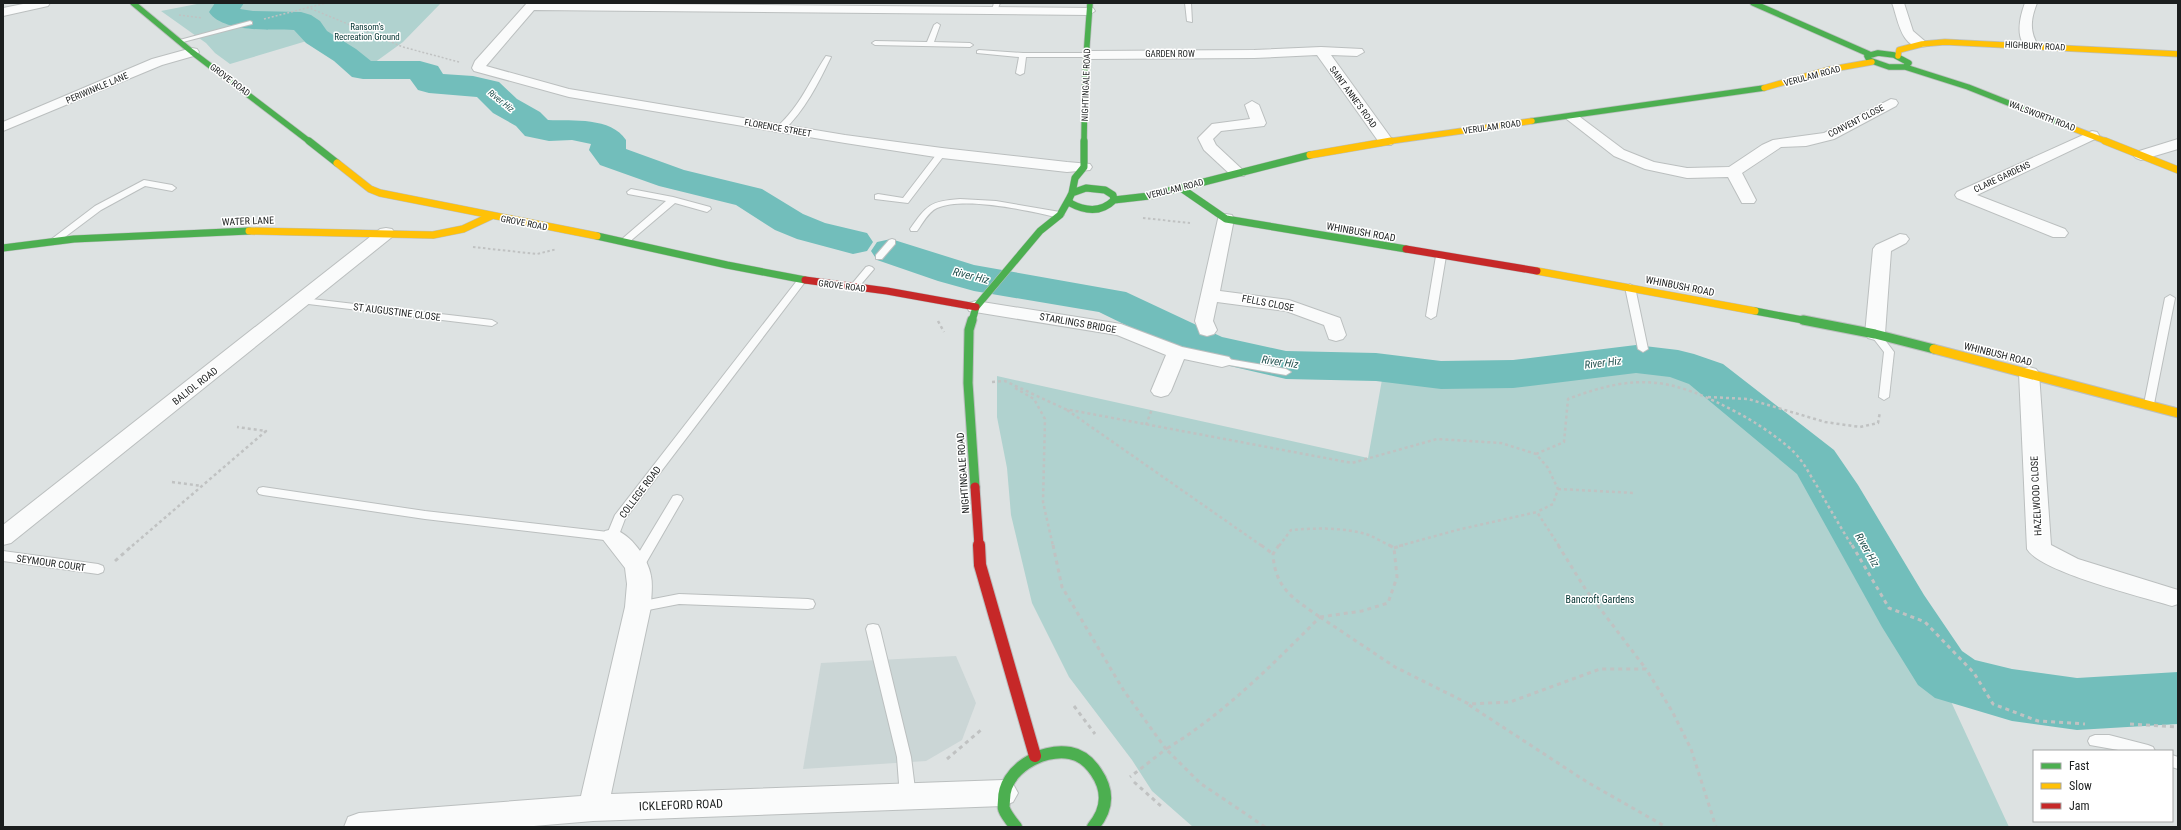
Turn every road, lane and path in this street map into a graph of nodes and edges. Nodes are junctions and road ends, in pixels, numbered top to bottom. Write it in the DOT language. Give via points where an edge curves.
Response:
graph roads {
  1 [pos="44,3"];
  2 [pos="133,3"];
  3 [pos="326,3"];
  4 [pos="1188,3"];
  5 [pos="1753,3"];
  6 [pos="1898,3"];
  7 [pos="2031,3"];
  8 [pos="532,4"];
  9 [pos="307,7"];
  10 [pos="996,7"];
  11 [pos="1090,7"];
  12 [pos="3,12"];
  13 [pos="270,17"];
  14 [pos="1190,21"];
  15 [pos="250,23"];
  16 [pos="937,25"];
  17 [pos="179,40"];
  18 [pos="875,43"];
  19 [pos="1922,43"];
  20 [pos="930,44"];
  21 [pos="970,45"];
  22 [pos="2032,45"];
  23 [pos="1321,51"];
  24 [pos="192,52"];
  25 [pos="979,52"];
  26 [pos="1357,52"];
  27 [pos="2178,54"];
  28 [pos="1023,55"];
  29 [pos="1087,55"];
  30 [pos="1898,56"];
  31 [pos="828,57"];
  32 [pos="1871,58"];
  33 [pos="480,64"];
  34 [pos="1905,67"];
  35 [pos="1020,73"];
  36 [pos="1891,103"];
  37 [pos="1252,105"];
  38 [pos="1571,117"];
  39 [pos="3,127"];
  40 [pos="780,129"];
  41 [pos="2092,135"];
  42 [pos="1386,142"];
  43 [pos="2178,144"];
  44 [pos="942,153"];
  45 [pos="2141,155"];
  46 [pos="1088,169"];
  47 [pos="2178,170"];
  48 [pos="1733,172"];
  49 [pos="1238,173"];
  50 [pos="172,188"];
  51 [pos="1181,188"];
  52 [pos="631,192"];
  53 [pos="1070,196"];
  54 [pos="878,197"];
  55 [pos="673,200"];
  56 [pos="1114,200"];
  57 [pos="1748,200"];
  58 [pos="707,209"];
  59 [pos="1093,210"];
  60 [pos="1060,215"];
  61 [pos="491,216"];
  62 [pos="1140,217"];
  63 [pos="1226,219"];
  64 [pos="914,229"];
  65 [pos="386,233"];
  66 [pos="2059,233"];
  67 [pos="1900,239"];
  68 [pos="54,241"];
  69 [pos="625,242"];
  70 [pos="892,242"];
  71 [pos="469,247"];
  72 [pos="3,248"];
  73 [pos="559,249"];
  74 [pos="1440,256"];
  75 [pos="879,257"];
  76 [pos="869,269"];
  77 [pos="802,280"];
  78 [pos="854,287"];
  79 [pos="1630,287"];
  80 [pos="1210,295"];
  81 [pos="2170,298"];
  82 [pos="303,300"];
  83 [pos="976,307"];
  84 [pos="1430,316"];
  85 [pos="492,323"];
  86 [pos="1208,330"];
  87 [pos="1875,334"];
  88 [pos="1336,335"];
  89 [pos="1643,349"];
  90 [pos="1177,352"];
  91 [pos="1222,361"];
  92 [pos="1286,372"];
  93 [pos="2029,373"];
  94 [pos="1005,381"];
  95 [pos="988,382"];
  96 [pos="1161,391"];
  97 [pos="1708,397"];
  98 [pos="1884,397"];
  99 [pos="2149,404"];
  100 [pos="1065,409"];
  101 [pos="2178,413"];
  102 [pos="237,427"];
  103 [pos="1536,454"];
  104 [pos="172,482"];
  105 [pos="202,486"];
  106 [pos="1558,489"];
  107 [pos="263,491"];
  108 [pos="1635,493"];
  109 [pos="677,499"];
  110 [pos="1537,512"];
  111 [pos="3,537"];
  112 [pos="613,537"];
  113 [pos="1394,548"];
  114 [pos="1273,554"];
  115 [pos="3,556"];
  116 [pos="637,568"];
  117 [pos="98,569"];
  118 [pos="2172,597"];
  119 [pos="808,604"];
  120 [pos="638,607"];
  121 [pos="1321,616"];
  122 [pos="873,629"];
  123 [pos="1646,669"];
  124 [pos="1469,704"];
  125 [pos="2093,724"];
  126 [pos="2124,724"];
  127 [pos="2178,726"];
  128 [pos="981,730"];
  129 [pos="2095,741"];
  130 [pos="1166,749"];
  131 [pos="2144,750"];
  132 [pos="1035,756"];
  133 [pos="947,759"];
  134 [pos="1129,777"];
  135 [pos="1003,793"];
  136 [pos="908,796"];
  137 [pos="593,808"];
  138 [pos="1100,819"];
  139 [pos="1109,824"];
  140 [pos="359,827"];
  141 [pos="1016,827"];
  142 [pos="1093,827"];
  143 [pos="1265,827"];
  144 [pos="1666,827"];
  145 [pos="1716,827"];
  1 -- 12 [label="street"];
  2 -- 17 [label="street, GROVE ROAD"];
  3 -- 9 [label="path"];
  4 -- 14 [label="lane"];
  5 -- 32 [label="street"];
  6 -- 19 [label="street" via="1903,14 1904,27 1913,40"];
  7 -- 22 [label="street" via="2026,15 2026,31"];
  8 -- 10 [label="street" via="942,13"];
  8 -- 33 [label="street"];
  9 -- 13 [label="path"];
  9 -- 33 [label="path" via="403,47"];
  10 -- 11 [label="street"];
  11 -- 29 [label="street, NIGHTINGALE ROAD"];
  15 -- 17 [label="lane"];
  16 -- 20 [label="lane"];
  17 -- 24 [label="street, GROVE ROAD"];
  18 -- 20 [label="lane"];
  19 -- 22 [label="street, HIGHBURY ROAD"];
  19 -- 30 [label="street, HIGHBURY ROAD" via="1899,50"];
  20 -- 21 [label="lane"];
  22 -- 27 [label="street, HIGHBURY ROAD"];
  23 -- 26 [label="street, GARDEN ROW"];
  23 -- 29 [label="street, GARDEN ROW"];
  23 -- 42 [label="street, SAINT ANNE'S ROAD"];
  24 -- 39 [label="street, PERIWINKLE LANE" via="157,62"];
  24 -- 61 [label="street, GROVE ROAD" via="370,188 389,195"];
  25 -- 28 [label="lane"];
  28 -- 29 [label="lane"];
  28 -- 35 [label="lane"];
  29 -- 46 [label="street, NIGHTINGALE ROAD" via="1085,72"];
  30 -- 32 [label="street" via="1882,53"];
  30 -- 34 [label="street" via="1909,63"];
  31 -- 40 [label="lane" via="807,101"];
  32 -- 34 [label="street, WALSWORTH ROAD" via="1889,67"];
  32 -- 38 [label="street, VERULAM ROAD" via="1766,88"];
  33 -- 40 [label="street, FLORENCE STREET" via="480,68 485,70 562,92"];
  34 -- 41 [label="street, WALSWORTH ROAD" via="1968,87"];
  36 -- 48 [label="street, CONVENT CLOSE" via="1829,136 1778,143"];
  37 -- 49 [label="street" via="1259,123 1217,127 1205,138 1209,147"];
  38 -- 42 [label="street, VERULAM ROAD"];
  38 -- 48 [label="street" via="1619,153 1650,166 1687,173"];
  40 -- 44 [label="street, FLORENCE STREET"];
  41 -- 45 [label="street, WALSWORTH ROAD"];
  41 -- 66 [label="street, CLARE GARDENS" via="1963,195"];
  42 -- 49 [label="street, VERULAM ROAD"];
  43 -- 45 [label="street"];
  44 -- 46 [label="street, FLORENCE STREET"];
  44 -- 54 [label="lane" via="905,201"];
  45 -- 47 [label="street, WALSWORTH ROAD"];
  46 -- 53 [label="street, NIGHTINGALE ROAD" via="1075,178"];
  48 -- 57 [label="street"];
  49 -- 51 [label="street, VERULAM ROAD"];
  50 -- 68 [label="lane" via="144,182 98,208"];
  51 -- 56 [label="street, VERULAM ROAD" via="1149,196"];
  51 -- 63 [label="street, WHINBUSH ROAD"];
  52 -- 55 [label="lane"];
  53 -- 56 [label="street" via="1086,188 1104,186 1113,195"];
  53 -- 59 [label="street" via="1074,206"];
  53 -- 60 [label="street, NIGHTINGALE ROAD"];
  55 -- 58 [label="lane"];
  55 -- 69 [label="lane"];
  56 -- 59 [label="street" via="1106,207"];
  59 -- 60 [label="street"];
  60 -- 64 [label="lane" via="977,201 942,204 930,209"];
  60 -- 83 [label="street, NIGHTINGALE ROAD" via="1040,231"];
  61 -- 65 [label="street, WATER LANE" via="452,233"];
  61 -- 69 [label="street, GROVE ROAD"];
  62 -- 63 [label="path" via="1190,223"];
  63 -- 74 [label="street, WHINBUSH ROAD"];
  63 -- 80 [label="street"];
  65 -- 68 [label="street, WATER LANE" via="258,231"];
  65 -- 82 [label="street, BALIOL ROAD"];
  67 -- 87 [label="street" via="1882,249"];
  68 -- 72 [label="street, WATER LANE"];
  69 -- 77 [label="street, GROVE ROAD" via="762,274"];
  70 -- 75 [label="lane"];
  71 -- 73 [label="path" via="537,254"];
  74 -- 79 [label="street, WHINBUSH ROAD"];
  74 -- 84 [label="lane"];
  76 -- 78 [label="lane"];
  77 -- 78 [label="street, GROVE ROAD"];
  77 -- 112 [label="lane, COLLEGE ROAD" via="619,518"];
  78 -- 83 [label="street, GROVE ROAD"];
  79 -- 87 [label="street, WHINBUSH ROAD"];
  79 -- 89 [label="lane"];
  80 -- 86 [label="street" via="1204,321"];
  80 -- 88 [label="street, FELLS CLOSE" via="1289,306 1333,322"];
  81 -- 99 [label="lane"];
  82 -- 85 [label="lane, ST AUGUSTINE CLOSE"];
  82 -- 111 [label="street, BALIOL ROAD"];
  83 -- 90 [label="street, STARLINGS BRIDGE" via="1121,330"];
  83 -- 132 [label="street, NIGHTINGALE ROAD" via="969,330 968,383 980,565"];
  87 -- 93 [label="street, WHINBUSH ROAD"];
  87 -- 98 [label="lane" via="1889,352"];
  90 -- 91 [label="street, STARLINGS BRIDGE"];
  90 -- 96 [label="street"];
  91 -- 92 [label="lane"];
  93 -- 99 [label="street, WHINBUSH ROAD"];
  93 -- 118 [label="street, HAZELWOOD CLOSE" via="2039,550 2069,565"];
  94 -- 95 [label="path"];
  94 -- 100 [label="path"];
  94 -- 130 [label="path" via="1034,399 1045,419 1043,502 1062,587 1124,692"];
  97 -- 98 [label="path" via="1748,399 1825,422 1860,427 1878,423"];
  97 -- 103 [label="path" via="1686,388 1653,382 1625,382 1582,393 1568,399 1564,442"];
  97 -- 125 [label="path" via="1755,422 1799,457 1889,608 1925,622 1974,673 1993,704 2038,721"];
  99 -- 101 [label="street, WHINBUSH ROAD"];
  100 -- 103 [label="path" via="1352,463 1437,440 1501,443"];
  100 -- 114 [label="path"];
  102 -- 105 [label="path" via="266,431"];
  103 -- 106 [label="path" via="1548,468"];
  104 -- 105 [label="path"];
  105 -- 117 [label="path" via="120,558"];
  106 -- 108 [label="path"];
  106 -- 110 [label="path" via="1553,504"];
  107 -- 112 [label="lane" via="425,515"];
  109 -- 116 [label="lane"];
  110 -- 113 [label="path" via="1457,530"];
  110 -- 123 [label="path" via="1586,590"];
  112 -- 116 [label="street" via="627,551"];
  113 -- 114 [label="path" via="1369,535 1314,528 1291,530"];
  113 -- 121 [label="path" via="1397,577 1388,603 1362,611"];
  114 -- 121 [label="path" via="1274,570 1290,596"];
  115 -- 117 [label="lane, SEYMOUR COURT"];
  116 -- 120 [label="street" via="641,580"];
  119 -- 120 [label="lane" via="680,599"];
  120 -- 137 [label="street"];
  121 -- 124 [label="path" via="1395,667"];
  121 -- 130 [label="path" via="1224,707 1189,735"];
  122 -- 136 [label="lane" via="904,757"];
  123 -- 124 [label="path" via="1600,669 1510,702"];
  123 -- 145 [label="path" via="1691,749"];
  124 -- 144 [label="path" via="1587,782"];
  126 -- 127 [label="path"];
  128 -- 133 [label="path"];
  129 -- 131 [label="lane" via="2109,741"];
  130 -- 134 [label="path"];
  130 -- 143 [label="path" via="1200,783"];
  132 -- 135 [label="street" via="1020,764 1012,773"];
  132 -- 138 [label="street" via="1055,752 1070,754 1086,760 1096,768 1106,790 1106,802"];
  135 -- 136 [label="street, ICKLEFORD ROAD"];
  135 -- 141 [label="street" via="1002,802 1005,810"];
  136 -- 137 [label="street, ICKLEFORD ROAD"];
  137 -- 140 [label="street, ICKLEFORD ROAD"];
  138 -- 139 [label="street"];
  138 -- 142 [label="street"];
}
